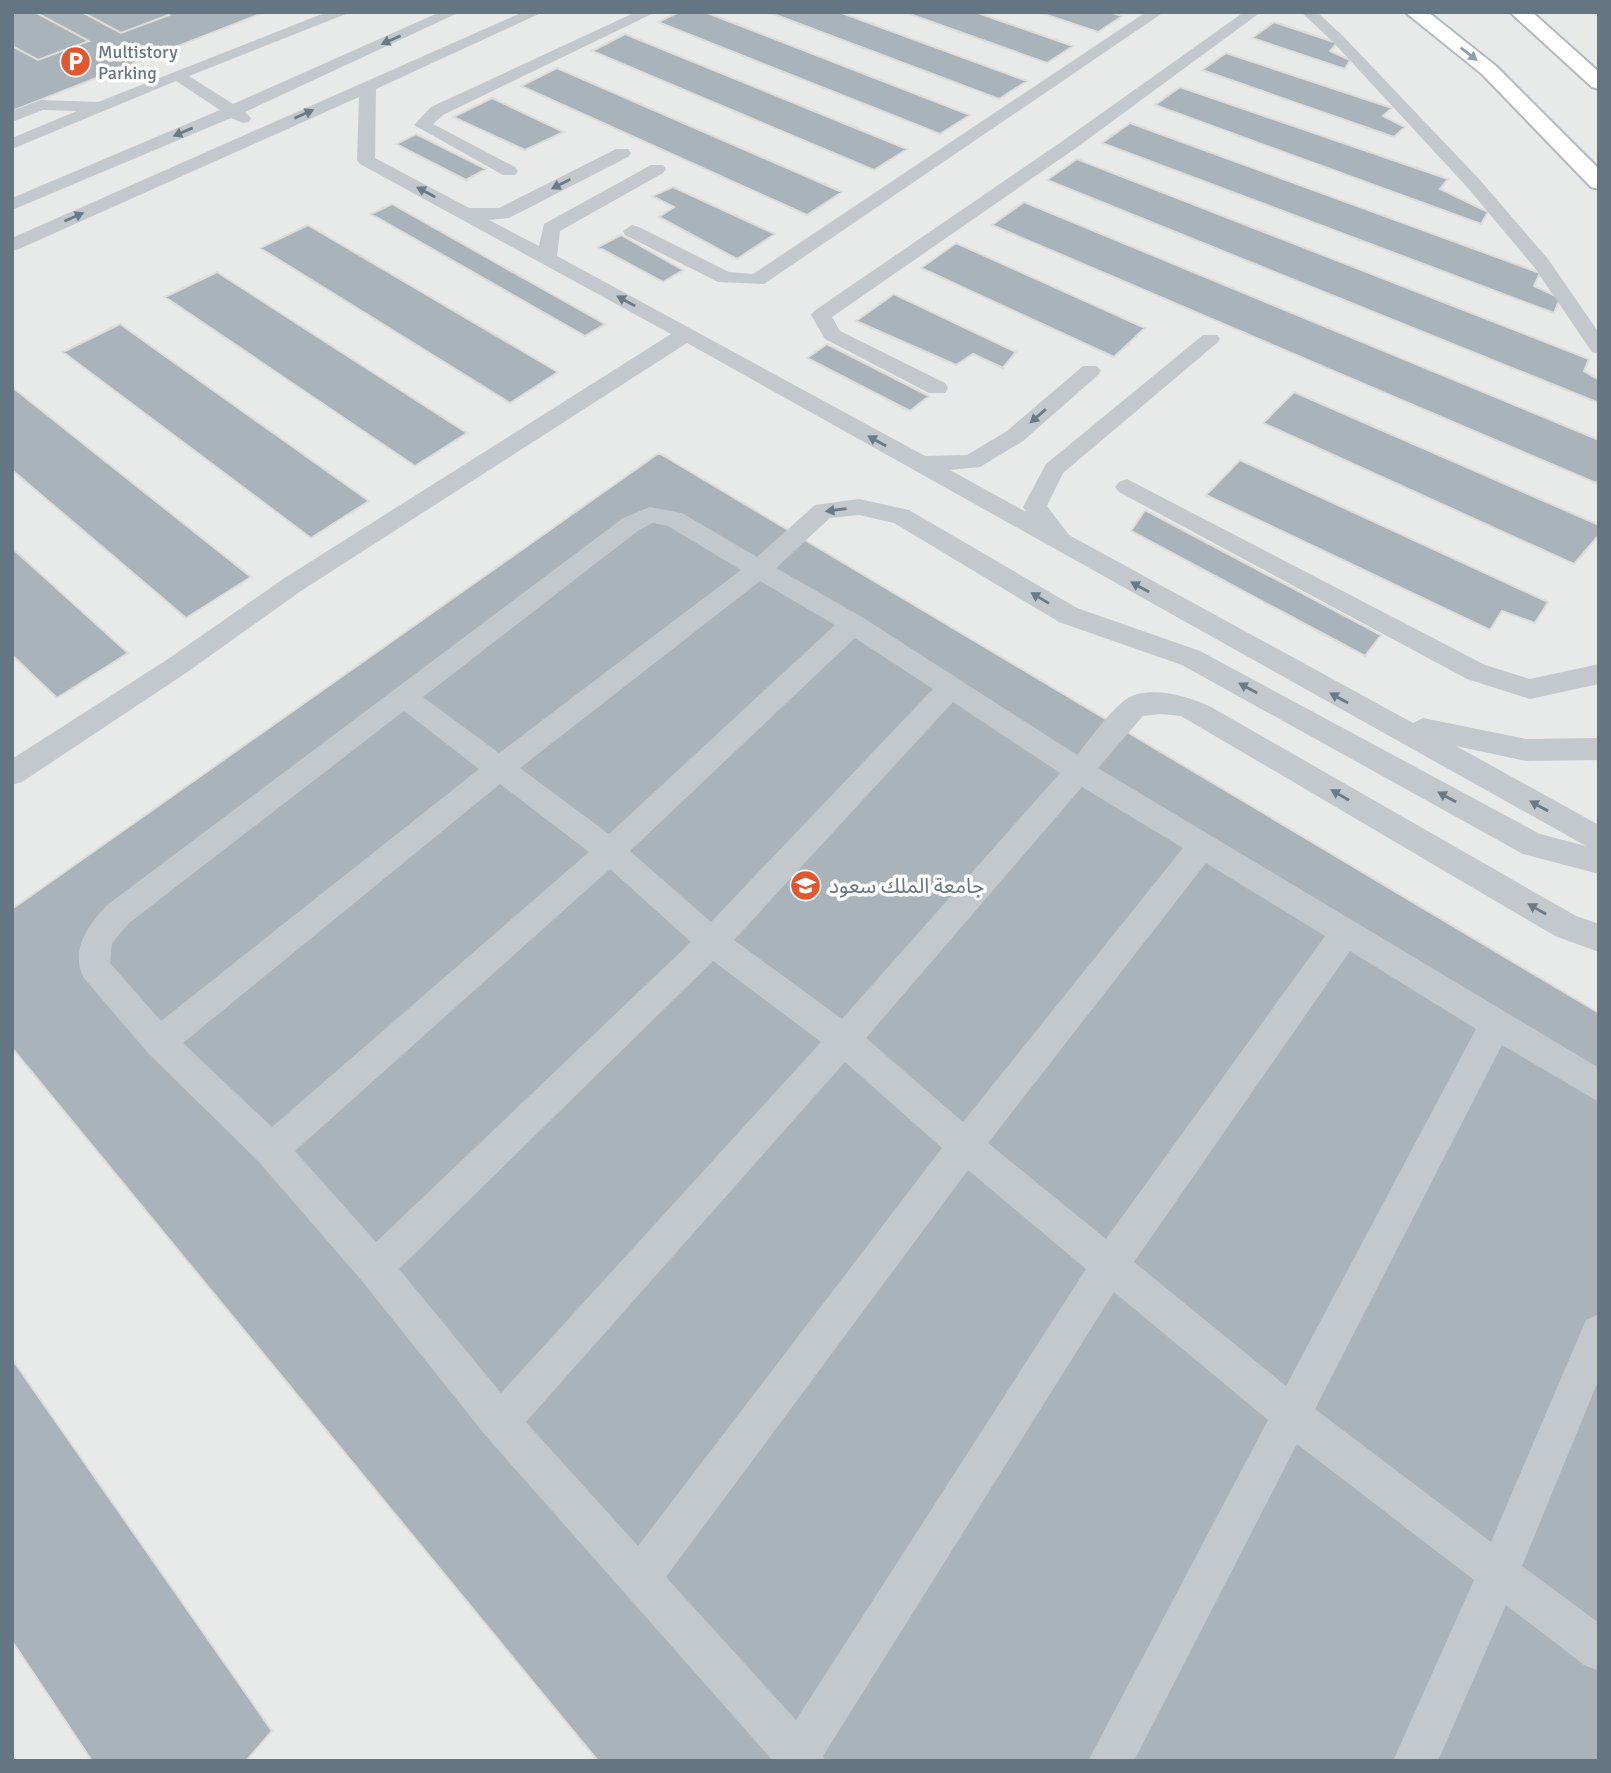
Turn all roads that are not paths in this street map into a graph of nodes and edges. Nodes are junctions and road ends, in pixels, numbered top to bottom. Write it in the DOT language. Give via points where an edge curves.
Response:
graph roads {
  1 [pos="344,12"];
  2 [pos="453,12"];
  3 [pos="536,12"];
  4 [pos="649,12"];
  5 [pos="1157,12"];
  6 [pos="1254,12"];
  7 [pos="1308,12"];
  8 [pos="1415,12"];
  9 [pos="1502,12"];
  10 [pos="1520,12"];
  11 [pos="1573,60"];
  12 [pos="177,75"];
  13 [pos="1599,83"];
  14 [pos="368,86"];
  15 [pos="107,106"];
  16 [pos="232,111"];
  17 [pos="12,117"];
  18 [pos="264,132"];
  19 [pos="12,144"];
  20 [pos="622,153"];
  21 [pos="657,169"];
  22 [pos="509,171"];
  23 [pos="1599,182"];
  24 [pos="12,205"];
  25 [pos="467,214"];
  26 [pos="632,231"];
  27 [pos="12,245"];
  28 [pos="547,256"];
  29 [pos="686,334"];
  30 [pos="1210,339"];
  31 [pos="1599,348"];
  32 [pos="1090,371"];
  33 [pos="937,387"];
  34 [pos="919,464"];
  35 [pos="1127,487"];
  36 [pos="1062,543"];
  37 [pos="759,569"];
  38 [pos="853,624"];
  39 [pos="1599,674"];
  40 [pos="950,688"];
  41 [pos="405,698"];
  42 [pos="1373,716"];
  43 [pos="1599,749"];
  44 [pos="499,769"];
  45 [pos="1078,770"];
  46 [pos="12,774"];
  47 [pos="1599,839"];
  48 [pos="1202,846"];
  49 [pos="610,852"];
  50 [pos="1599,862"];
  51 [pos="1345,933"];
  52 [pos="1599,938"];
  53 [pos="712,942"];
  54 [pos="1497,1022"];
  55 [pos="844,1040"];
  56 [pos="159,1042"];
  57 [pos="1599,1086"];
  58 [pos="965,1146"];
  59 [pos="271,1150"];
  60 [pos="1111,1263"];
  61 [pos="375,1268"];
  62 [pos="1599,1333"];
  63 [pos="1290,1414"];
  64 [pos="500,1422"];
  65 [pos="1499,1572"];
  66 [pos="639,1579"];
  67 [pos="1599,1650"];
  68 [pos="801,1758"];
  69 [pos="1110,1761"];
  70 [pos="1415,1761"];
  1 -- 12 [label="lane"];
  2 -- 16 [label="lane, one-way"];
  3 -- 14 [label="lane"];
  4 -- 22 [label="lane" via="437,111 422,125"];
  5 -- 26 [label="lane" via="757,280 725,278"];
  6 -- 33 [label="lane" via="821,315 832,335"];
  7 -- 31 [label="lane" via="1338,38 1473,183 1541,263"];
  8 -- 23 [label="main road, one-way" via="1489,70"];
  9 -- 11 [label="main road"];
  10 -- 11 [label="main road"];
  11 -- 13 [label="main road"];
  12 -- 15 [label="lane"];
  12 -- 16 [label="lane"];
  18 -- 14 [label="lane, one-way"];
  25 -- 14 [label="lane, one-way" via="366,160"];
  15 -- 17 [label="lane" via="41,105"];
  15 -- 19 [label="lane"];
  16 -- 18 [label="lane"];
  16 -- 24 [label="lane, one-way"];
  27 -- 18 [label="lane, one-way"];
  20 -- 25 [label="lane, one-way" via="502,214"];
  21 -- 28 [label="lane" via="551,228"];
  25 -- 28 [label="lane"];
  29 -- 28 [label="lane, one-way"];
  34 -- 29 [label="lane, one-way"];
  29 -- 46 [label="lane" via="292,585"];
  30 -- 36 [label="lane" via="1054,469 1035,506"];
  32 -- 34 [label="lane, one-way" via="1015,436 972,462"];
  34 -- 36 [label="lane"];
  35 -- 39 [label="lane" via="1476,672 1530,689"];
  42 -- 36 [label="lane, one-way"];
  37 -- 38 [label="lane"];
  37 -- 41 [label="lane" via="674,519 650,515 631,524"];
  37 -- 44 [label="lane"];
  50 -- 37 [label="lane, one-way" via="1533,845 1191,658 1068,615 901,516 859,507 823,512"];
  38 -- 40 [label="lane"];
  38 -- 49 [label="lane"];
  40 -- 45 [label="lane"];
  40 -- 53 [label="lane"];
  41 -- 44 [label="lane"];
  41 -- 56 [label="lane" via="118,914 97,938 94,967"];
  42 -- 43 [label="lane" via="1526,750"];
  47 -- 42 [label="lane, one-way"];
  44 -- 49 [label="lane"];
  44 -- 56 [label="lane"];
  45 -- 48 [label="lane"];
  52 -- 45 [label="lane, one-way" via="1566,926 1184,705 1160,701 1135,707"];
  45 -- 55 [label="lane"];
  48 -- 51 [label="lane"];
  48 -- 58 [label="lane"];
  49 -- 53 [label="lane"];
  49 -- 59 [label="lane"];
  51 -- 54 [label="lane"];
  51 -- 60 [label="lane"];
  53 -- 55 [label="lane"];
  53 -- 61 [label="lane"];
  54 -- 57 [label="lane"];
  54 -- 63 [label="lane"];
  55 -- 58 [label="lane"];
  55 -- 64 [label="lane"];
  56 -- 59 [label="lane"];
  58 -- 60 [label="lane"];
  58 -- 66 [label="lane"];
  59 -- 61 [label="lane"];
  60 -- 63 [label="lane"];
  60 -- 68 [label="lane"];
  61 -- 64 [label="lane"];
  62 -- 65 [label="lane"];
  63 -- 65 [label="lane"];
  63 -- 69 [label="lane"];
  64 -- 66 [label="lane"];
  65 -- 67 [label="lane"];
  65 -- 70 [label="lane"];
  66 -- 68 [label="lane"];
}
